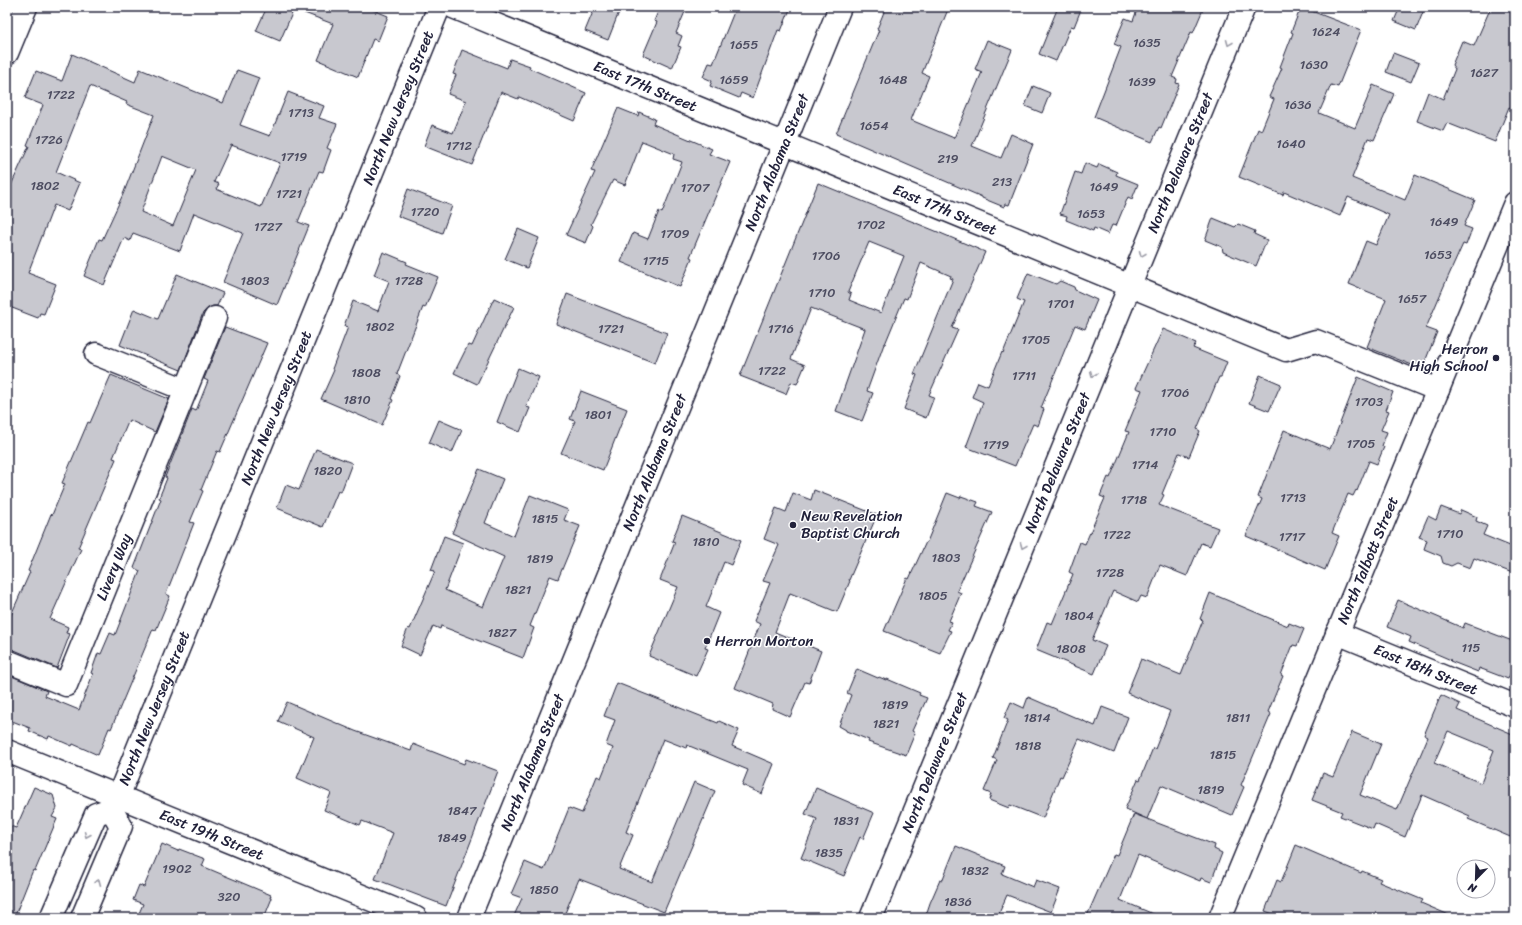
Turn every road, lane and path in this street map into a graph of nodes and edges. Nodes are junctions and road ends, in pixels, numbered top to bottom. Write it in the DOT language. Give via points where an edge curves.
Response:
graph roads {
  1 [pos="26,7"];
  2 [pos="439,7"];
  3 [pos="452,7"];
  4 [pos="840,7"];
  5 [pos="1244,7"];
  6 [pos="7,53"];
  7 [pos="785,143"];
  8 [pos="1515,203"];
  9 [pos="1130,285"];
  10 [pos="215,318"];
  11 [pos="96,354"];
  12 [pos="186,390"];
  13 [pos="1438,390"];
  14 [pos="1337,633"];
  15 [pos="7,661"];
  16 [pos="1515,706"];
  17 [pos="7,751"];
  18 [pos="115,803"];
  19 [pos="52,918"];
  20 [pos="82,918"];
  21 [pos="416,918"];
  22 [pos="469,918"];
  23 [pos="871,918"];
  24 [pos="1220,918"];
  1 -- 6 [label="street"];
  2 -- 18 [label="street, North New Jersey Street"];
  3 -- 7 [label="street, East 17th Street"];
  4 -- 7 [label="street, North Alabama Street"];
  5 -- 9 [label="street, North Delaware Street, one-way"];
  7 -- 9 [label="street, East 17th Street"];
  7 -- 22 [label="street, North Alabama Street"];
  8 -- 13 [label="street, North Talbott Street"];
  9 -- 13 [label="street, East 17th Street" via="1286,350 1316,341"];
  9 -- 23 [label="street, North Delaware Street, one-way"];
  10 -- 12 [label="street, Livery Way"];
  11 -- 12 [label="street"];
  12 -- 15 [label="street, Livery Way" via="66,685"];
  13 -- 14 [label="street, North Talbott Street"];
  14 -- 16 [label="street, East 18th Street"];
  14 -- 24 [label="street, North Talbott Street"];
  17 -- 18 [label="street, East 19th Street"];
  18 -- 19 [label="street, one-way" via="96,814"];
  20 -- 18 [label="street, one-way" via="121,826"];
  18 -- 21 [label="street, East 19th Street"];
}
